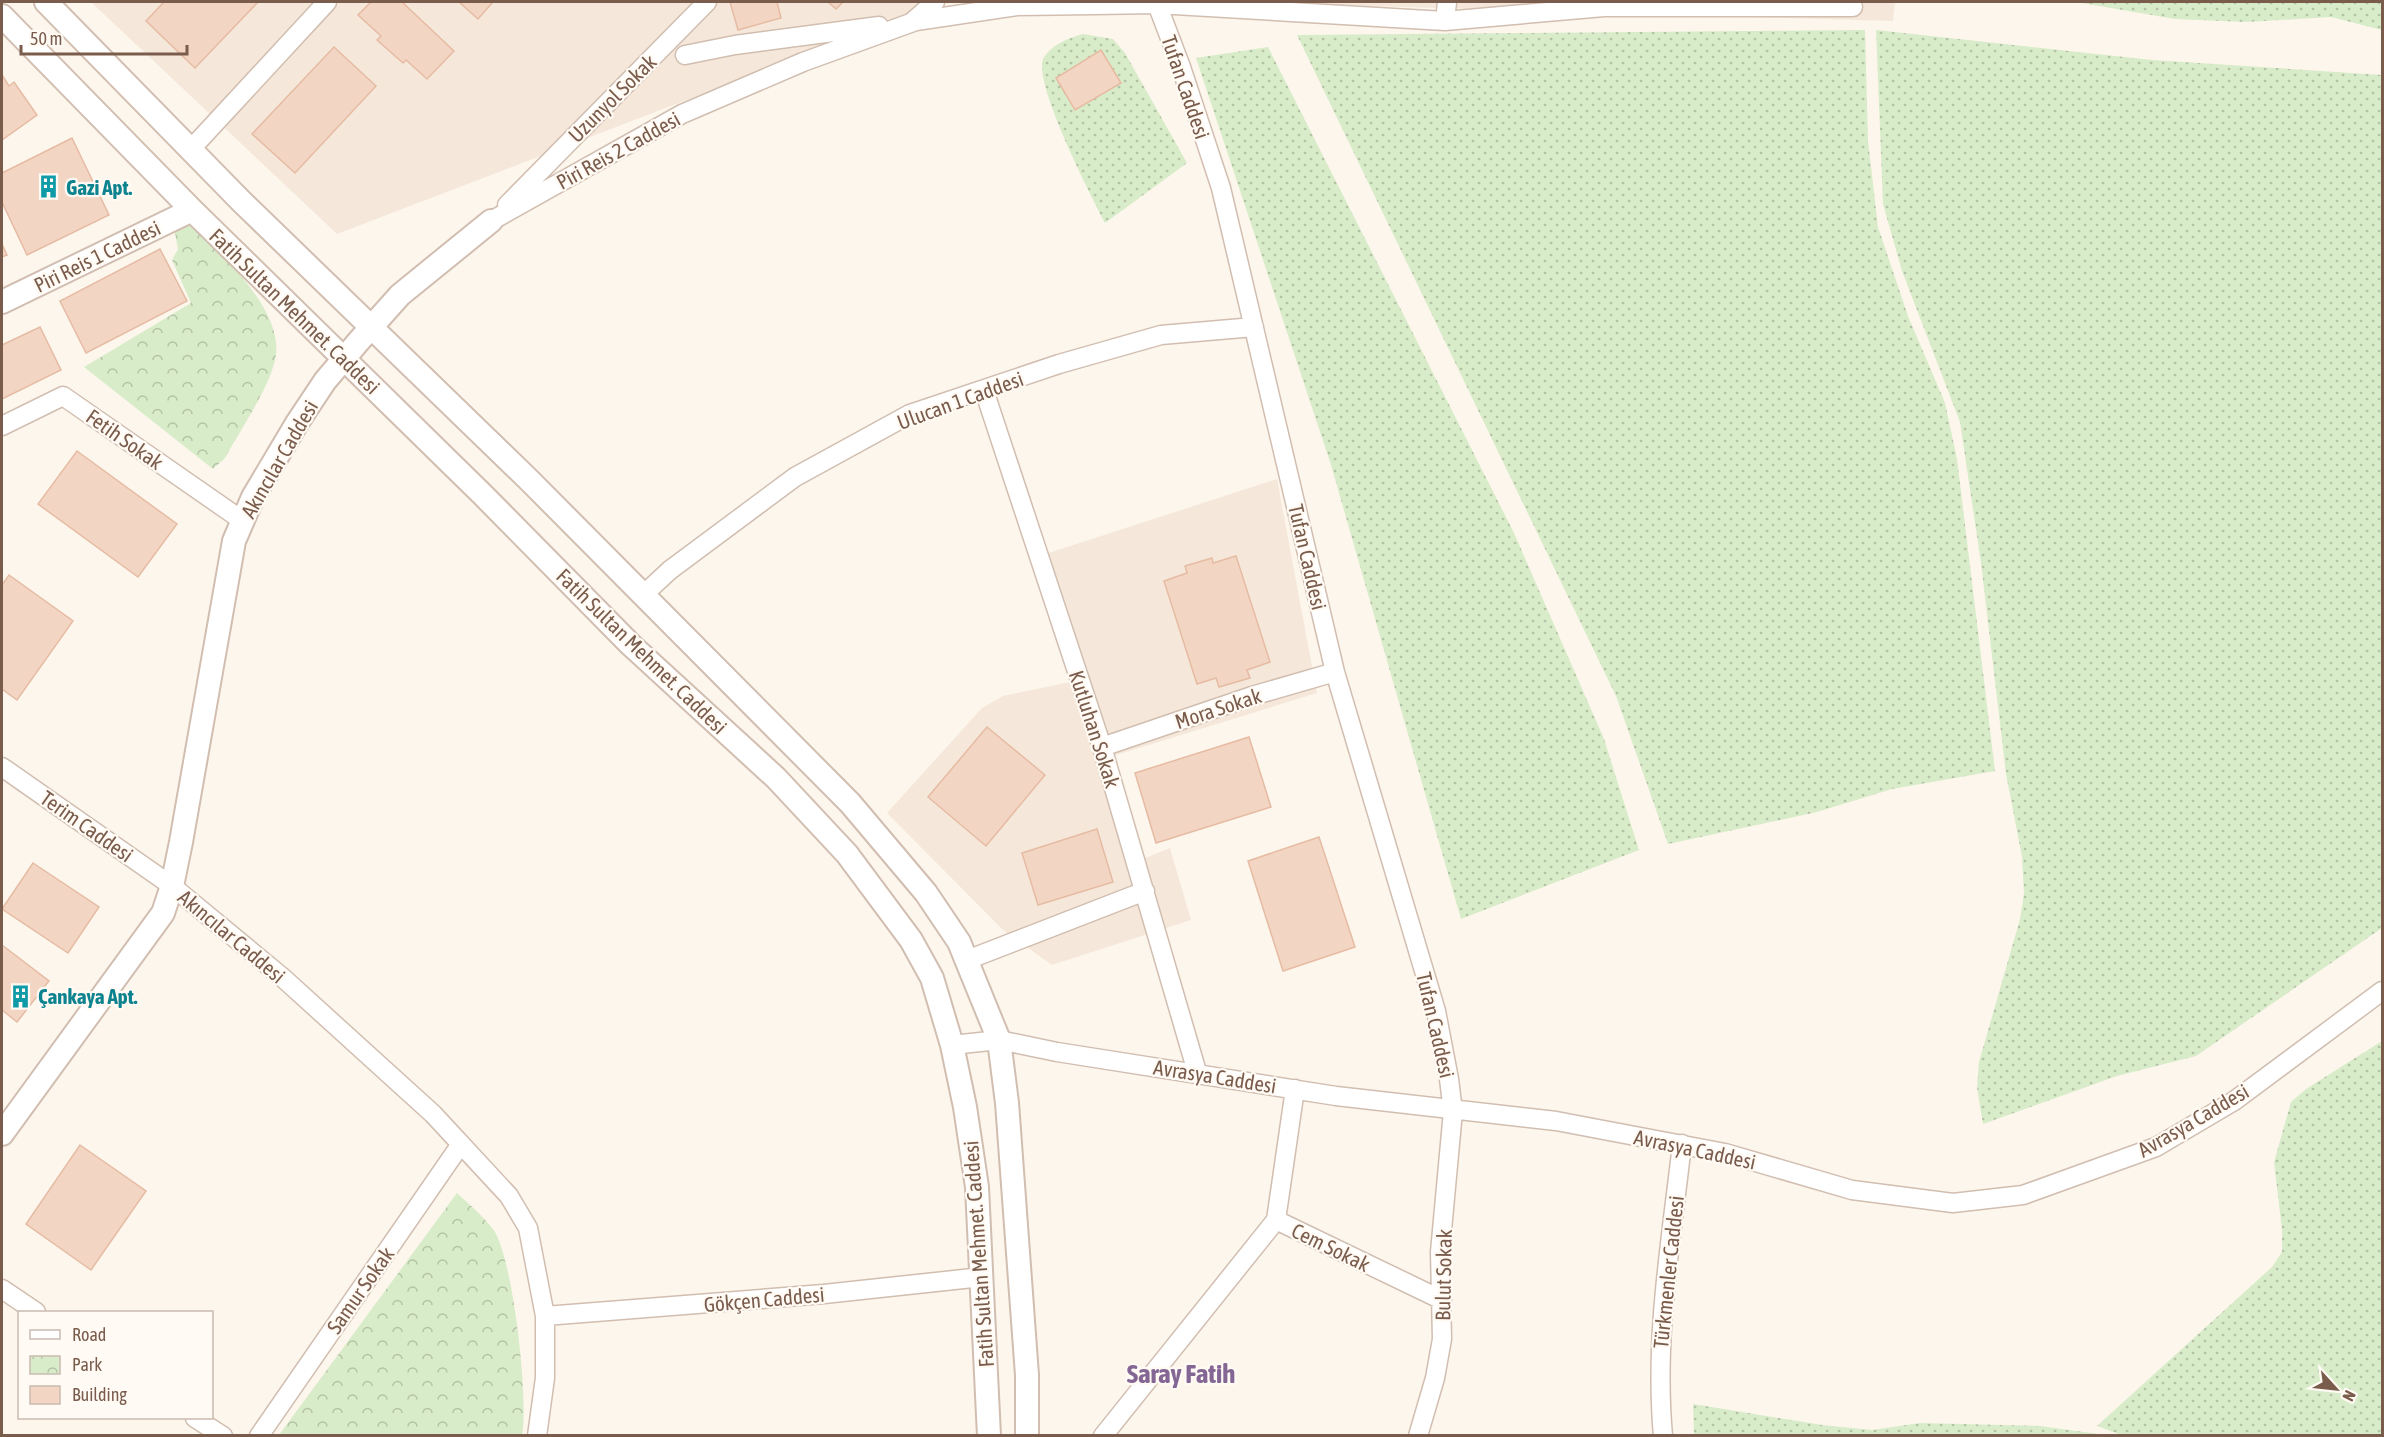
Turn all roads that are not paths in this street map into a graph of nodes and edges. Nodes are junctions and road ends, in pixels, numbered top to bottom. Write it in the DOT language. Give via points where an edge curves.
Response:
graph roads {
  1 [pos="46,2"];
  2 [pos="327,2"];
  3 [pos="707,2"];
  4 [pos="935,2"];
  5 [pos="1447,2"];
  6 [pos="1096,3"];
  7 [pos="1157,4"];
  8 [pos="1604,4"];
  9 [pos="1759,4"];
  10 [pos="1223,5"];
  11 [pos="1853,7"];
  12 [pos="2,16"];
  13 [pos="916,21"];
  14 [pos="1444,21"];
  15 [pos="685,56"];
  16 [pos="191,149"];
  17 [pos="192,210"];
  18 [pos="491,221"];
  19 [pos="2,302"];
  20 [pos="1254,327"];
  21 [pos="358,342"];
  22 [pos="984,390"];
  23 [pos="2,426"];
  24 [pos="243,521"];
  25 [pos="642,596"];
  26 [pos="1335,672"];
  27 [pos="1102,747"];
  28 [pos="2,767"];
  29 [pos="172,886"];
  30 [pos="1145,891"];
  31 [pos="967,960"];
  32 [pos="2382,991"];
  33 [pos="999,1040"];
  34 [pos="952,1045"];
  35 [pos="1197,1072"];
  36 [pos="1295,1089"];
  37 [pos="1453,1111"];
  38 [pos="2,1134"];
  39 [pos="461,1144"];
  40 [pos="1682,1144"];
  41 [pos="1276,1220"];
  42 [pos="982,1277"];
  43 [pos="2,1289"];
  44 [pos="1442,1300"];
  45 [pos="35,1311"];
  46 [pos="545,1316"];
  47 [pos="197,1419"];
  48 [pos="223,1436"];
  49 [pos="259,1436"];
  50 [pos="537,1436"];
  51 [pos="989,1436"];
  52 [pos="1028,1436"];
  53 [pos="1103,1436"];
  54 [pos="1418,1436"];
  55 [pos="1663,1436"];
  1 -- 16 [label="street, Fatih Sultan Mehmet. Caddesi"];
  2 -- 16 [label="street"];
  3 -- 18 [label="street, Uzunyol Sokak"];
  4 -- 13 [label="street"];
  5 -- 14 [label="street"];
  6 -- 7 [label="street, Piri Reis 2 Caddesi"];
  6 -- 13 [label="street, Piri Reis 2 Caddesi" via="1017,6"];
  7 -- 10 [label="street, Piri Reis 2 Caddesi"];
  7 -- 20 [label="street, Tufan Caddesi" via="1221,188"];
  8 -- 9 [label="street, Piri Reis 2 Caddesi"];
  8 -- 14 [label="street, Piri Reis 2 Caddesi"];
  9 -- 11 [label="street, Piri Reis 2 Caddesi"];
  10 -- 14 [label="street, Piri Reis 2 Caddesi"];
  12 -- 17 [label="street, Fatih Sultan Mehmet. Caddesi"];
  13 -- 15 [label="street, Piri Reis 2 Caddesi" via="735,45"];
  13 -- 18 [label="street, Piri Reis 2 Caddesi" via="803,62 682,114"];
  16 -- 21 [label="street, Fatih Sultan Mehmet. Caddesi"];
  17 -- 19 [label="street, Piri Reis 1 Caddesi"];
  17 -- 21 [label="street, Fatih Sultan Mehmet. Caddesi"];
  18 -- 21 [label="street, Piri Reis 2 Caddesi" via="400,295"];
  20 -- 22 [label="street, Ulucan 1 Caddesi" via="1161,335"];
  20 -- 26 [label="street, Tufan Caddesi"];
  21 -- 24 [label="street, Akıncılar Caddesi" via="297,423"];
  21 -- 25 [label="street, Fatih Sultan Mehmet. Caddesi"];
  21 -- 34 [label="street, Fatih Sultan Mehmet. Caddesi" via="631,645 776,778 847,854 911,940 932,978"];
  22 -- 25 [label="street, Ulucan 1 Caddesi" via="910,414 795,477"];
  22 -- 27 [label="street, Kutluhan Sokak"];
  23 -- 24 [label="street, Fetih Sokak" via="63,396"];
  24 -- 29 [label="street, Akıncılar Caddesi" via="234,541"];
  25 -- 31 [label="street, Fatih Sultan Mehmet. Caddesi" via="850,803 926,893"];
  26 -- 27 [label="street, Mora Sokak"];
  26 -- 37 [label="street, Tufan Caddesi" via="1436,1011"];
  27 -- 30 [label="street, Kutluhan Sokak"];
  28 -- 29 [label="street, Terim Caddesi"];
  29 -- 38 [label="street" via="163,914"];
  29 -- 39 [label="street, Akıncılar Caddesi" via="357,1043"];
  30 -- 31 [label="street"];
  30 -- 35 [label="street, Kutluhan Sokak"];
  31 -- 33 [label="street, Fatih Sultan Mehmet. Caddesi"];
  32 -- 40 [label="street, Avrasya Caddesi" via="2234,1101 2156,1147 2023,1195 1953,1203 1852,1190"];
  33 -- 34 [label="street, Avrasya Caddesi"];
  33 -- 35 [label="street, Avrasya Caddesi"];
  33 -- 52 [label="street, Fatih Sultan Mehmet. Caddesi" via="1027,1375"];
  34 -- 42 [label="street, Fatih Sultan Mehmet. Caddesi" via="977,1187"];
  35 -- 36 [label="street, Avrasya Caddesi"];
  36 -- 37 [label="street, Avrasya Caddesi"];
  36 -- 41 [label="street, Cem Sokak"];
  37 -- 40 [label="street, Avrasya Caddesi" via="1556,1121"];
  37 -- 44 [label="street, Bulut Sokak" via="1440,1252"];
  39 -- 46 [label="street, Akıncılar Caddesi" via="509,1196 528,1228"];
  39 -- 49 [label="street, Samur Sokak"];
  40 -- 55 [label="street, Türkmenler Caddesi" via="1662,1294 1659,1358"];
  41 -- 44 [label="street, Cem Sokak"];
  41 -- 53 [label="street"];
  42 -- 46 [label="street, Gökçen Caddesi"];
  42 -- 51 [label="street, Fatih Sultan Mehmet. Caddesi"];
  43 -- 45 [label="street"];
  44 -- 54 [label="street, Bulut Sokak" via="1442,1340"];
  46 -- 50 [label="street, Akıncılar Caddesi" via="545,1378"];
  47 -- 48 [label="street"];
}
